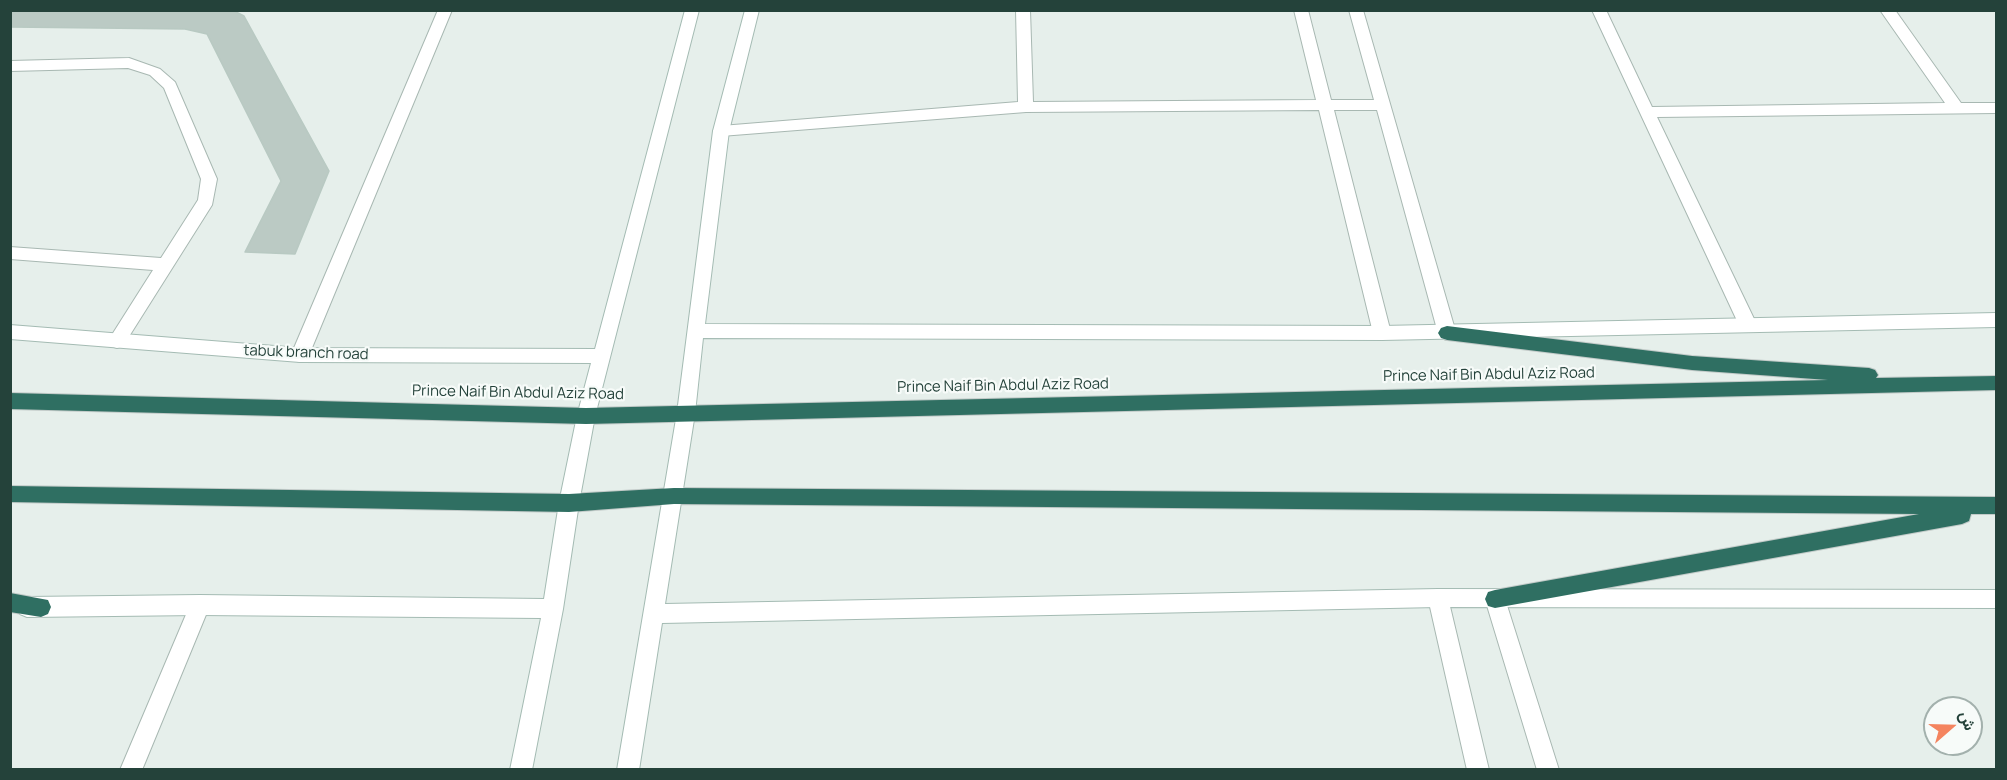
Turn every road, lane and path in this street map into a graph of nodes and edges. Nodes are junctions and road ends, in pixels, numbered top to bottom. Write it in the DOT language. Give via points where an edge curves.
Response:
graph roads {
  1 [pos="445,10"];
  2 [pos="692,10"];
  3 [pos="752,10"];
  4 [pos="1023,10"];
  5 [pos="1301,10"];
  6 [pos="1356,10"];
  7 [pos="1599,10"];
  8 [pos="1887,10"];
  9 [pos="10,66"];
  10 [pos="1324,104"];
  11 [pos="1382,105"];
  12 [pos="1026,107"];
  13 [pos="1956,108"];
  14 [pos="1996,108"];
  15 [pos="1647,112"];
  16 [pos="721,131"];
  17 [pos="10,253"];
  18 [pos="166,265"];
  19 [pos="1996,320"];
  20 [pos="1748,325"];
  21 [pos="695,331"];
  22 [pos="10,332"];
  23 [pos="1382,333"];
  24 [pos="1447,333"];
  25 [pos="117,340"];
  26 [pos="300,355"];
  27 [pos="602,356"];
  28 [pos="1989,383"];
  29 [pos="10,401"];
  30 [pos="686,413"];
  31 [pos="585,416"];
  32 [pos="10,494"];
  33 [pos="674,496"];
  34 [pos="569,503"];
  35 [pos="1996,508"];
  36 [pos="1438,598"];
  37 [pos="1495,599"];
  38 [pos="1996,599"];
  39 [pos="10,604"];
  40 [pos="200,605"];
  41 [pos="553,609"];
  42 [pos="655,614"];
  43 [pos="131,770"];
  44 [pos="521,770"];
  45 [pos="628,770"];
  46 [pos="1478,770"];
  47 [pos="1548,770"];
  1 -- 26 [label="main road"];
  2 -- 27 [label="main road"];
  3 -- 16 [label="main road"];
  4 -- 12 [label="main road"];
  5 -- 10 [label="main road"];
  6 -- 11 [label="main road"];
  7 -- 15 [label="main road"];
  8 -- 13 [label="main road"];
  9 -- 18 [label="main road" via="129,63 155,72 170,86 209,179 206,201"];
  10 -- 11 [label="main road"];
  10 -- 12 [label="main road"];
  10 -- 23 [label="main road"];
  11 -- 24 [label="main road"];
  12 -- 16 [label="main road"];
  13 -- 14 [label="main road"];
  13 -- 15 [label="main road"];
  15 -- 20 [label="main road"];
  16 -- 21 [label="main road"];
  17 -- 18 [label="main road"];
  18 -- 25 [label="main road"];
  19 -- 20 [label="main road"];
  20 -- 24 [label="main road"];
  21 -- 23 [label="main road"];
  21 -- 30 [label="main road"];
  22 -- 25 [label="main road, tabuk branch road"];
  23 -- 24 [label="main road"];
  24 -- 28 [label="highway" via="1692,363"];
  25 -- 26 [label="main road, tabuk branch road"];
  26 -- 27 [label="main road, tabuk branch road"];
  27 -- 31 [label="main road"];
  28 -- 30 [label="highway, Prince Naif Bin Abdul Aziz Road"];
  29 -- 31 [label="highway, Prince Naif Bin Abdul Aziz Road"];
  30 -- 31 [label="highway, Prince Naif Bin Abdul Aziz Road"];
  30 -- 33 [label="main road"];
  31 -- 34 [label="main road"];
  32 -- 34 [label="highway"];
  33 -- 34 [label="highway"];
  33 -- 35 [label="highway"];
  33 -- 42 [label="main road"];
  34 -- 41 [label="main road"];
  35 -- 37 [label="highway"];
  36 -- 37 [label="main road"];
  36 -- 42 [label="main road"];
  36 -- 46 [label="main road"];
  37 -- 38 [label="main road"];
  37 -- 47 [label="main road"];
  39 -- 40 [label="main road"];
  40 -- 41 [label="main road"];
  40 -- 43 [label="main road"];
  41 -- 44 [label="main road"];
  42 -- 45 [label="main road"];
}
